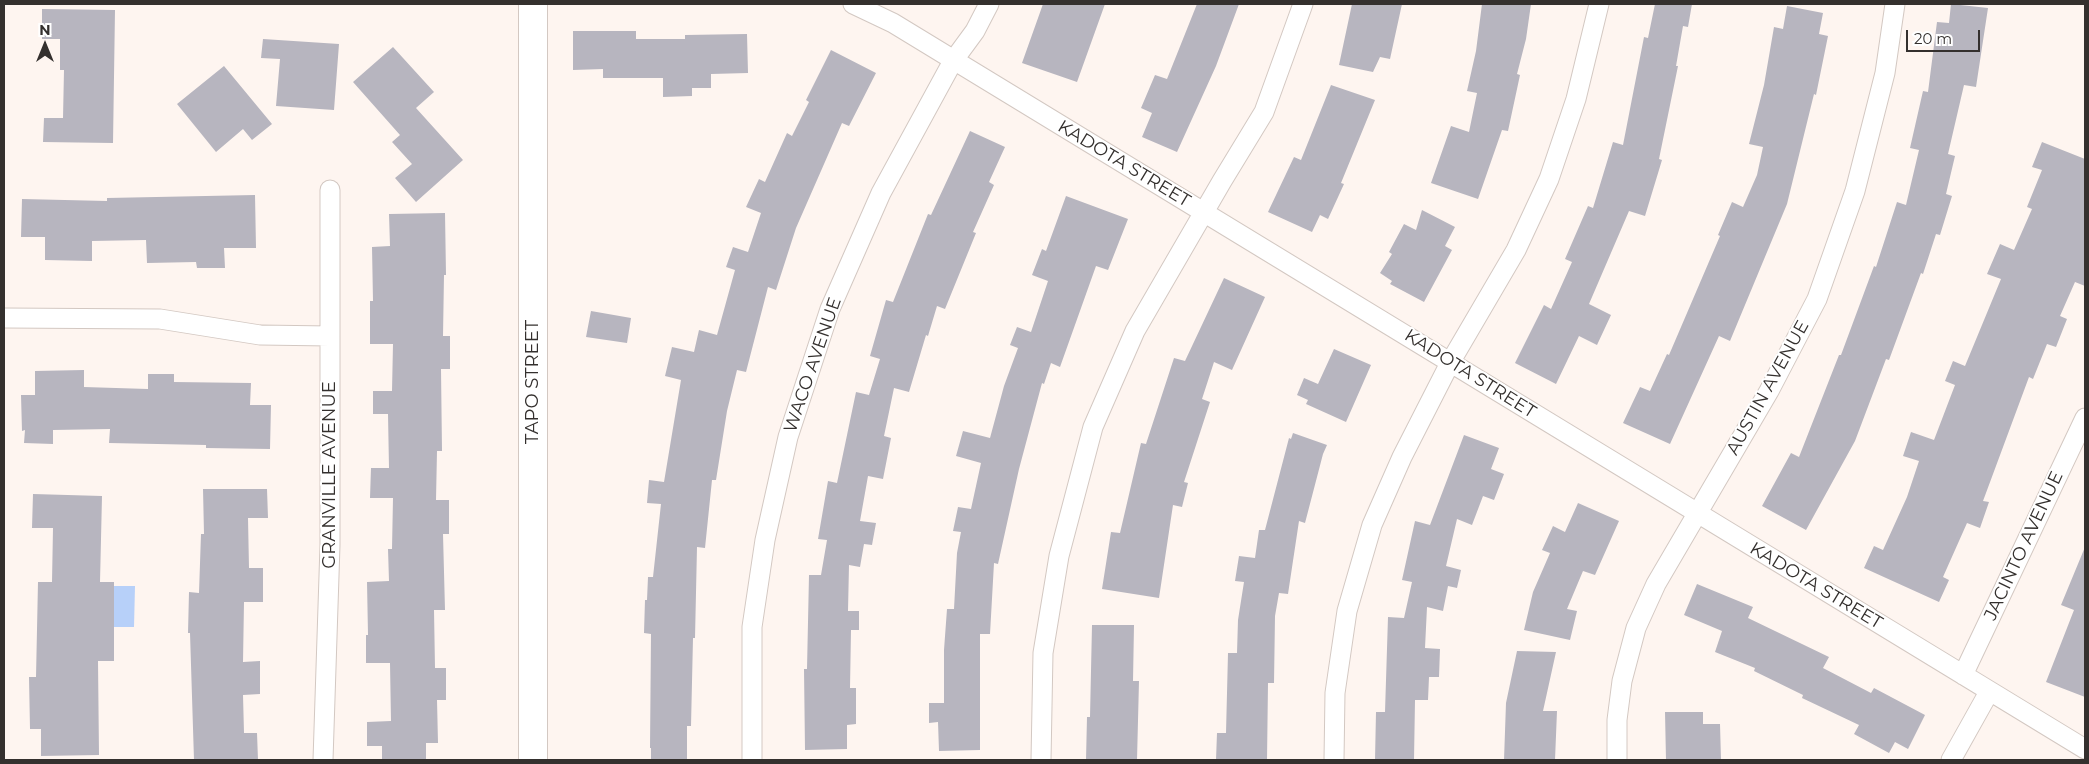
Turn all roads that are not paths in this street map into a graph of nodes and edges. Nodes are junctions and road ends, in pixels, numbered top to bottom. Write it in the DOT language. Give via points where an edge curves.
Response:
graph roads {
  1 [pos="534,4"];
  2 [pos="853,4"];
  3 [pos="989,4"];
  4 [pos="1303,4"];
  5 [pos="1600,4"];
  6 [pos="1895,4"];
  7 [pos="953,61"];
  8 [pos="330,190"];
  9 [pos="1203,212"];
  10 [pos="4,318"];
  11 [pos="330,336"];
  12 [pos="1451,361"];
  13 [pos="2085,418"];
  14 [pos="1698,514"];
  15 [pos="1963,675"];
  16 [pos="1989,692"];
  17 [pos="2085,750"];
  18 [pos="323,760"];
  19 [pos="533,760"];
  20 [pos="752,760"];
  21 [pos="1041,760"];
  22 [pos="1334,760"];
  23 [pos="1617,760"];
  24 [pos="1951,760"];
  1 -- 19 [label="street, TAPO STREET"];
  2 -- 7 [label="street, KADOTA STREET" via="893,23"];
  3 -- 7 [label="street, WACO AVENUE" via="975,31"];
  4 -- 9 [label="street" via="1264,112"];
  5 -- 12 [label="street" via="1576,100 1549,179 1516,250"];
  6 -- 14 [label="street, AUSTIN AVENUE" via="1885,73 1855,191 1817,299 1769,391"];
  7 -- 9 [label="street, KADOTA STREET"];
  7 -- 20 [label="street, WACO AVENUE" via="881,193 830,309 788,437 765,540 752,627"];
  8 -- 11 [label="street, GRANVILLE AVENUE"];
  9 -- 12 [label="street, KADOTA STREET"];
  9 -- 21 [label="street" via="1135,331 1093,427 1059,556 1043,653"];
  10 -- 11 [label="street" via="160,319 260,335"];
  11 -- 18 [label="street, GRANVILLE AVENUE" via="330,545"];
  12 -- 14 [label="street, KADOTA STREET"];
  12 -- 22 [label="street" via="1402,457 1369,535 1347,612 1335,693"];
  13 -- 15 [label="street, JACINTO AVENUE"];
  14 -- 15 [label="street, KADOTA STREET"];
  14 -- 23 [label="street, AUSTIN AVENUE" via="1656,584 1636,628 1622,681 1617,720"];
  15 -- 16 [label="street, KADOTA STREET"];
  16 -- 17 [label="street, KADOTA STREET"];
  16 -- 24 [label="street"];
}
